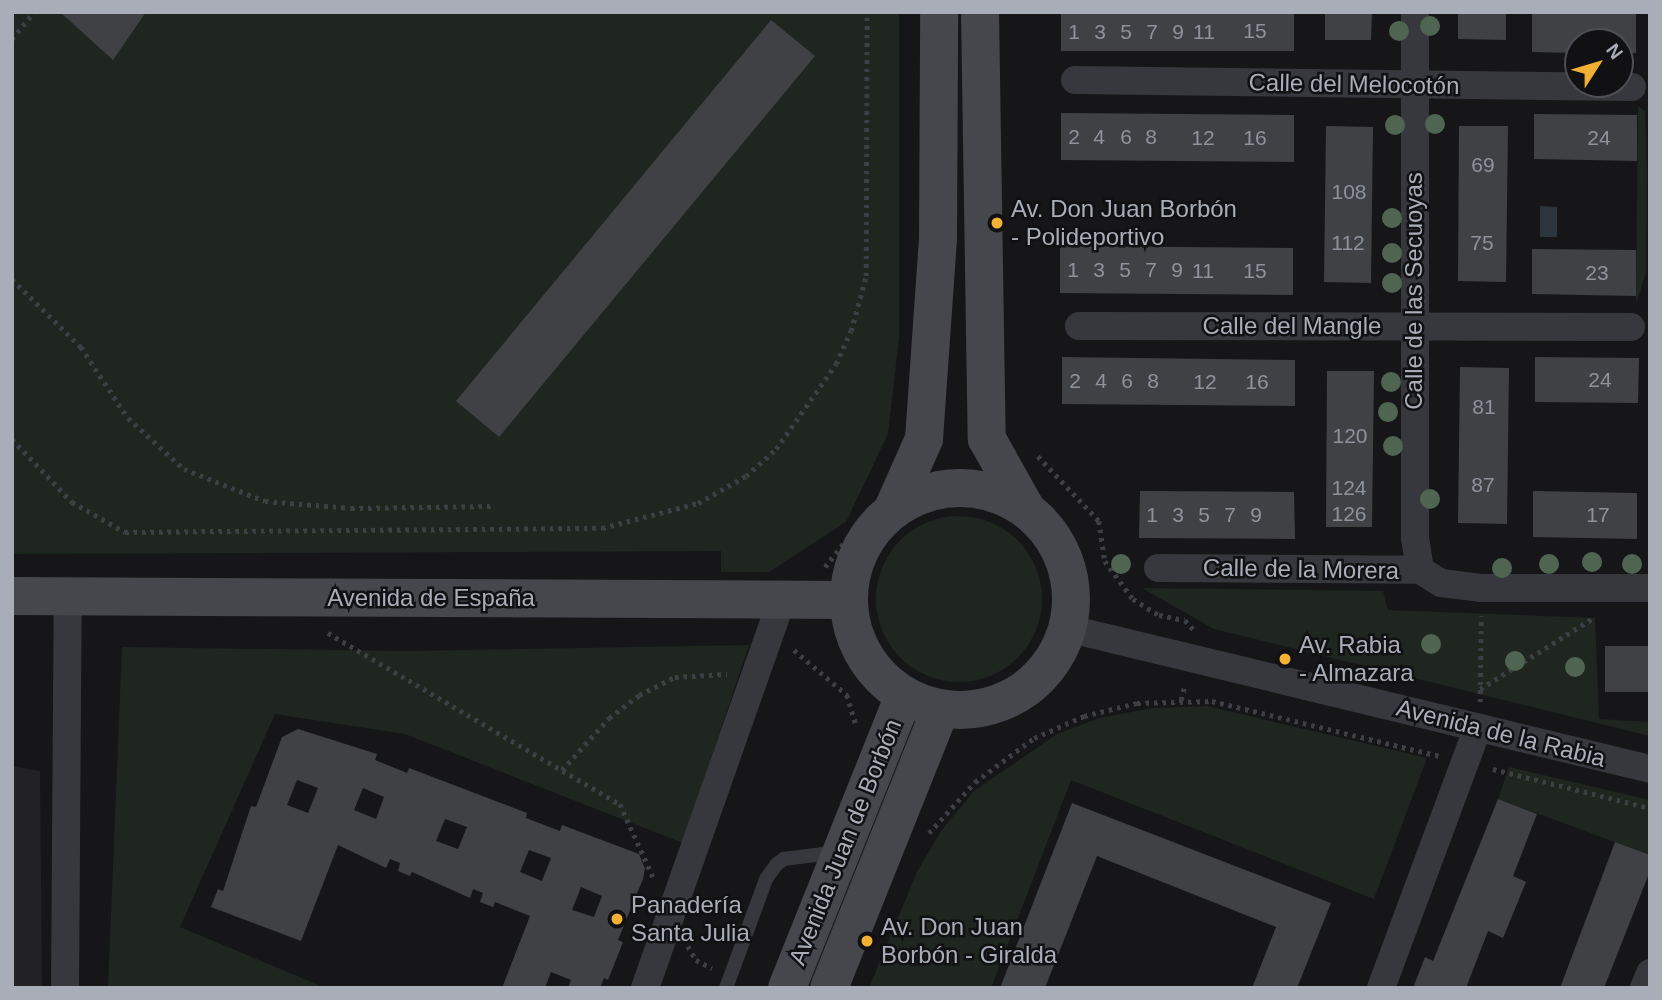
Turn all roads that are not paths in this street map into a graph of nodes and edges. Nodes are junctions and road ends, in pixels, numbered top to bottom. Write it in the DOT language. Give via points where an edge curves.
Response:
graph roads {
  1 [pos="939,12"];
  2 [pos="980,12"];
  3 [pos="1415,12"];
  4 [pos="1075,80"];
  5 [pos="1414,84"];
  6 [pos="1564,86"];
  7 [pos="1079,326"];
  8 [pos="1414,326"];
  9 [pos="1631,327"];
  10 [pos="1025,507"];
  11 [pos="892,511"];
  12 [pos="1158,568"];
  13 [pos="1420,570"];
  14 [pos="1650,588"];
  15 [pos="12,596"];
  16 [pos="68,596"];
  17 [pos="782,600"];
  18 [pos="849,600"];
  19 [pos="1066,628"];
  20 [pos="904,696"];
  21 [pos="940,710"];
  22 [pos="1478,727"];
  23 [pos="1650,769"];
  24 [pos="842,851"];
  25 [pos="1650,973"];
  26 [pos="728,982"];
  27 [pos="65,988"];
  28 [pos="645,988"];
  29 [pos="787,988"];
  30 [pos="829,988"];
  31 [pos="1381,988"];
  32 [pos="1644,988"];
  1 -- 11 [label="street" via="938,238 924,439"];
  2 -- 10 [label="street" via="988,439"];
  3 -- 5 [label="street, Calle de las Secuoyas"];
  4 -- 5 [label="street, Calle del Melocotón"];
  5 -- 6 [label="street, Calle del Melocotón"];
  5 -- 8 [label="street, Calle de las Secuoyas"];
  7 -- 8 [label="street, Calle del Mangle"];
  8 -- 9 [label="street, Calle del Mangle"];
  8 -- 13 [label="street, Calle de las Secuoyas" via="1415,538"];
  10 -- 11 [label="street" via="991,491 952,488 926,493"];
  10 -- 19 [label="street" via="1053,535 1072,587"];
  11 -- 18 [label="street" via="874,528 856,559"];
  12 -- 13 [label="street, Calle de la Morera"];
  13 -- 14 [label="street, Calle de la Morera" via="1441,583 1481,588"];
  15 -- 16 [label="street, Avenida de España"];
  16 -- 17 [label="street, Avenida de España"];
  16 -- 27 [label="street"];
  17 -- 18 [label="street, Avenida de España"];
  17 -- 28 [label="street"];
  18 -- 20 [label="street" via="851,625 864,657"];
  19 -- 21 [label="street" via="1064,643 1044,675 999,705 967,712"];
  19 -- 22 [label="street, Avenida de la Rabia"];
  20 -- 21 [label="street"];
  20 -- 24 [label="street, Avenida Juan de Borbón"];
  21 -- 30 [label="street, Avenida Juan de Borbón"];
  22 -- 23 [label="street, Avenida de la Rabia"];
  22 -- 31 [label="street"];
  24 -- 26 [label="lane" via="784,859 777,864 766,879"];
  24 -- 29 [label="street, Avenida Juan de Borbón"];
  25 -- 32 [label="street"];
}
